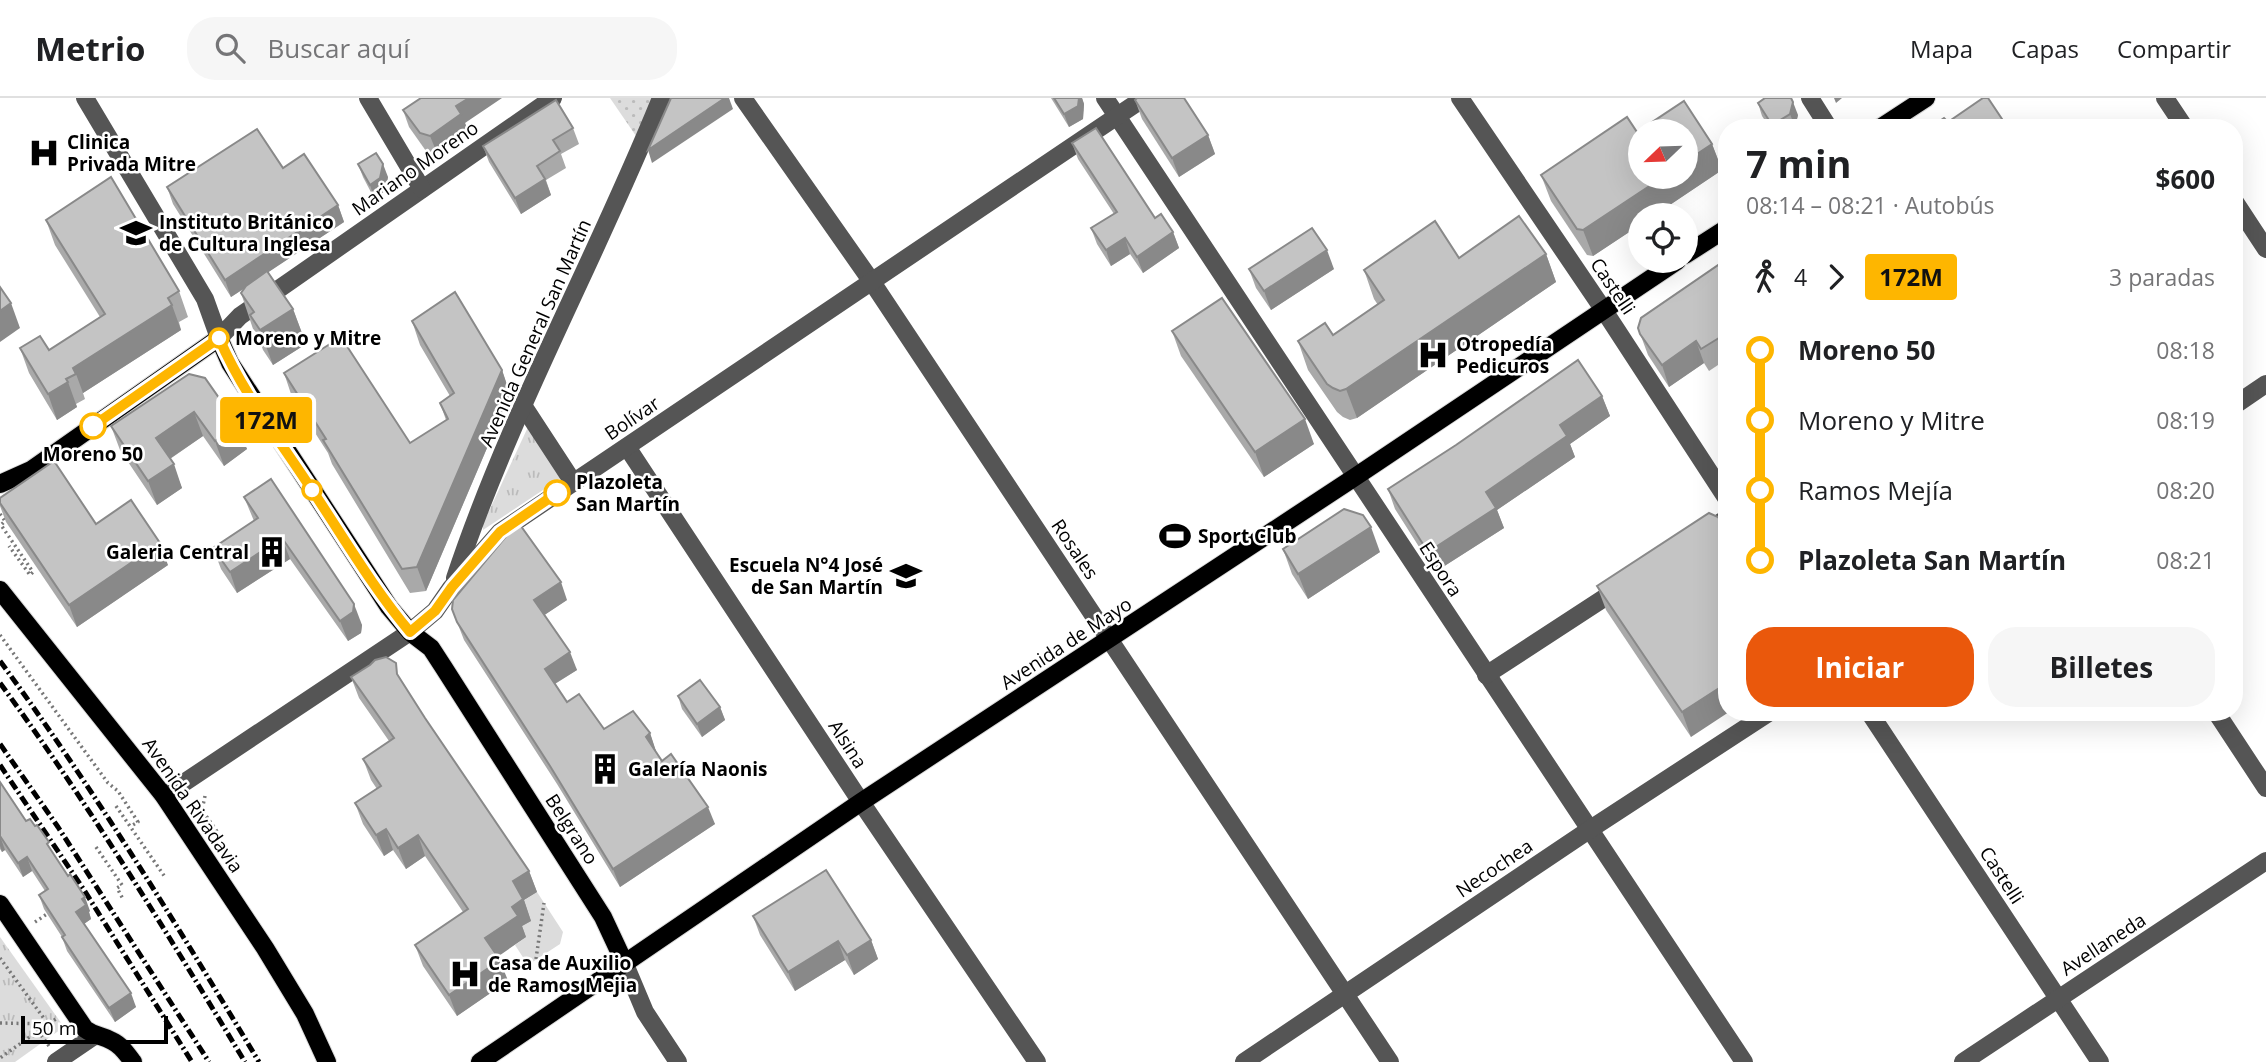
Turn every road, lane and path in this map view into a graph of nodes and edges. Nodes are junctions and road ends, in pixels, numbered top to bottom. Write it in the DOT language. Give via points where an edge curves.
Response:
graph roads {
  1 [pos="85,98"];
  2 [pos="368,98"];
  3 [pos="553,98"];
  4 [pos="661,98"];
  5 [pos="743,98"];
  6 [pos="1105,98"];
  7 [pos="1144,98"];
  8 [pos="1460,98"];
  9 [pos="1810,98"];
  10 [pos="1926,98"];
  11 [pos="2165,98"];
  12 [pos="1117,117"];
  13 [pos="1823,119"];
  14 [pos="1894,119"];
  15 [pos="2179,119"];
  16 [pos="422,188"];
  17 [pos="2243,214"];
  18 [pos="1718,234"];
  19 [pos="1698,247"];
  20 [pos="2266,249"];
  21 [pos="1658,273"];
  22 [pos="872,282"];
  23 [pos="1603,309"];
  24 [pos="219,338"];
  25 [pos="2266,384"];
  26 [pos="2243,400"];
  27 [pos="523,407"];
  28 [pos="627,447"];
  29 [pos="1355,477"];
  30 [pos="573,482"];
  31 [pos="1718,485"];
  32 [pos="4,490"];
  33 [pos="0,514"];
  34 [pos="1718,524"];
  35 [pos="1693,541"];
  36 [pos="9,546"];
  37 [pos="1635,578"];
  38 [pos="452,587"];
  39 [pos="1,588"];
  40 [pos="410,632"];
  41 [pos="0,635"];
  42 [pos="1110,640"];
  43 [pos="1486,675"];
  44 [pos="1756,721"];
  45 [pos="1875,721"];
  46 [pos="2222,721"];
  47 [pos="2266,789"];
  48 [pos="164,796"];
  49 [pos="205,796"];
  50 [pos="861,802"];
  51 [pos="116,806"];
  52 [pos="131,827"];
  53 [pos="1589,830"];
  54 [pos="214,835"];
  55 [pos="96,847"];
  56 [pos="2266,861"];
  57 [pos="165,877"];
  58 [pos="123,899"];
  59 [pos="544,903"];
  60 [pos="0,904"];
  61 [pos="0,958"];
  62 [pos="536,959"];
  63 [pos="624,962"];
  64 [pos="1345,994"];
  65 [pos="2058,998"];
  66 [pos="71,1011"];
  67 [pos="0,1023"];
  68 [pos="48,1024"];
  69 [pos="94,1036"];
  70 [pos="0,1058"];
  71 [pos="328,1060"];
  72 [pos="56,1062"];
  73 [pos="133,1062"];
  74 [pos="480,1062"];
  75 [pos="678,1062"];
  76 [pos="1037,1062"];
  77 [pos="1244,1062"];
  78 [pos="1390,1062"];
  79 [pos="1744,1062"];
  80 [pos="1963,1062"];
  81 [pos="2100,1062"];
  1 -- 24 [label="street" via="205,299"];
  2 -- 16 [label="street"];
  3 -- 16 [label="street, Mariano Moreno"];
  4 -- 27 [label="street, Avenida General San Martín"];
  5 -- 22 [label="street, Rosales"];
  6 -- 12 [label="street, Espora"];
  7 -- 12 [label="street, Bolívar"];
  8 -- 23 [label="street, Castelli"];
  9 -- 13 [label="street"];
  10 -- 14 [label="main road"];
  11 -- 15 [label="street"];
  12 -- 22 [label="street, Bolívar"];
  12 -- 29 [label="street, Espora"];
  16 -- 24 [label="street, Mariano Moreno" via="246,312"];
  17 -- 20 [label="street"];
  18 -- 19 [label="main road"];
  21 -- 23 [label="main road, Avenida de Mayo"];
  22 -- 28 [label="street, Bolívar"];
  22 -- 42 [label="street, Rosales"];
  23 -- 29 [label="main road, Avenida de Mayo"];
  23 -- 31 [label="street, Castelli"];
  24 -- 32 [label="main road, Mariano Moreno"];
  24 -- 40 [label="main road, Belgrano" via="283,447"];
  25 -- 26 [label="street"];
  27 -- 30 [label="street"];
  27 -- 38 [label="street, Avenida General San Martín"];
  28 -- 30 [label="street, Bolívar"];
  28 -- 50 [label="street, Alsina"];
  29 -- 42 [label="main road, Avenida de Mayo"];
  29 -- 43 [label="street, Espora"];
  30 -- 38 [label="street, Bolívar" via="500,532"];
  33 -- 36 [label="path" via="5,521 1,526 33,572 30,575"];
  34 -- 35 [label="street"];
  37 -- 43 [label="street"];
  38 -- 40 [label="street, Bolívar" via="435,611"];
  39 -- 48 [label="main road, Avenida Rivadavia"];
  40 -- 48 [label="street, Bolívar"];
  40 -- 63 [label="main road, Belgrano" via="431,648 444,668 603,917"];
  41 -- 52 [label="path" via="118,791 138,822"];
  42 -- 50 [label="main road, Avenida de Mayo"];
  42 -- 64 [label="street, Rosales"];
  43 -- 53 [label="street, Espora"];
  44 -- 53 [label="street, Necochea"];
  45 -- 65 [label="street, Castelli"];
  46 -- 47 [label="street"];
  48 -- 71 [label="main road, Avenida Rivadavia" via="265,948"];
  49 -- 54 [label="path" via="202,810 218,833"];
  50 -- 63 [label="main road, Avenida de Mayo"];
  50 -- 76 [label="street, Alsina"];
  51 -- 52 [label="path"];
  52 -- 57 [label="path"];
  53 -- 64 [label="street, Necochea"];
  53 -- 79 [label="street, Espora"];
  55 -- 58 [label="path" via="122,885 117,888"];
  56 -- 65 [label="street, Avellaneda"];
  59 -- 62 [label="path"];
  60 -- 66 [label="main road"];
  61 -- 68 [label="path"];
  63 -- 74 [label="main road, Avenida de Mayo"];
  63 -- 75 [label="street, Belgrano" via="645,1013"];
  64 -- 77 [label="street, Necochea"];
  64 -- 78 [label="street, Rosales"];
  65 -- 80 [label="street, Avellaneda"];
  65 -- 81 [label="street, Castelli"];
  66 -- 68 [label="path"];
  66 -- 69 [label="main road"];
  67 -- 68 [label="path"];
  68 -- 70 [label="path"];
  69 -- 72 [label="street"];
  69 -- 73 [label="main road" via="110,1039"];
}
